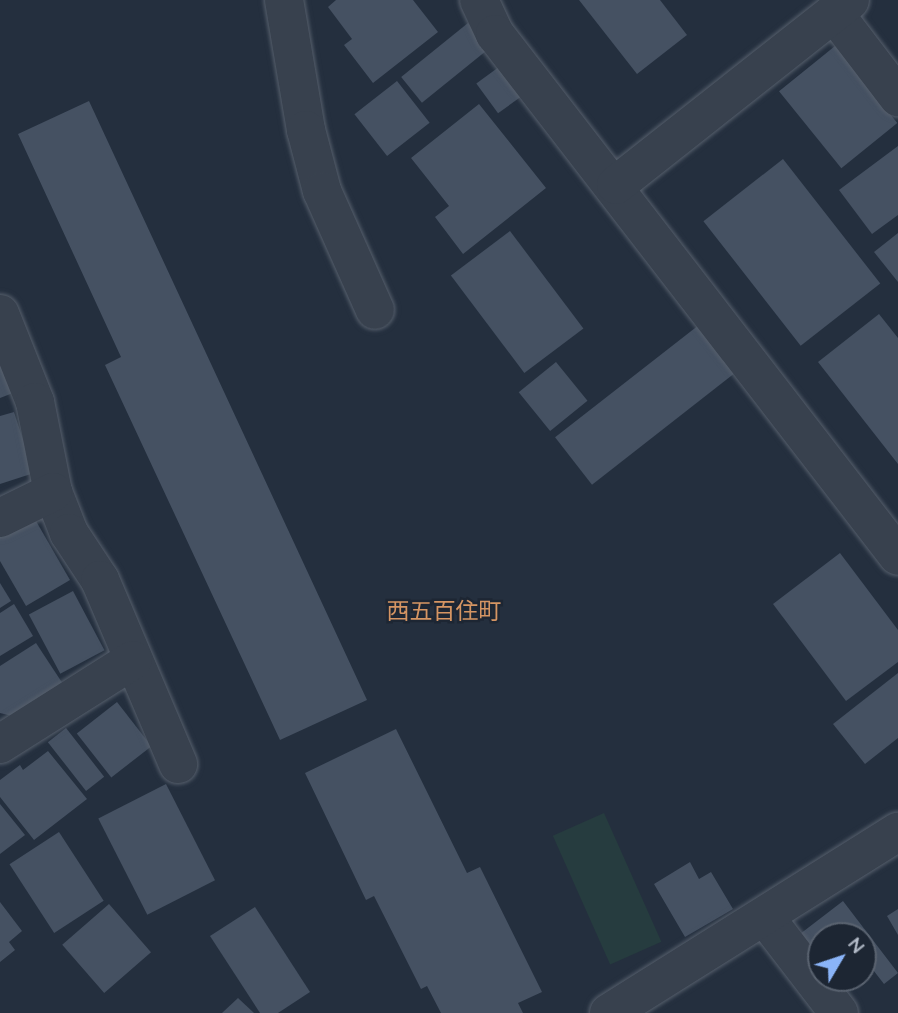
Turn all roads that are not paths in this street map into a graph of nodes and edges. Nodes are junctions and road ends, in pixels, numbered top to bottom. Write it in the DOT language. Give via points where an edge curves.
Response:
graph roads {
  1 [pos="284,0"];
  2 [pos="479,0"];
  3 [pos="842,6"];
  4 [pos="898,97"];
  5 [pos="616,185"];
  6 [pos="375,310"];
  7 [pos="0,314"];
  8 [pos="53,492"];
  9 [pos="0,518"];
  10 [pos="898,555"];
  11 [pos="133,660"];
  12 [pos="0,744"];
  13 [pos="178,764"];
  14 [pos="898,832"];
  15 [pos="765,917"];
  16 [pos="608,1013"];
  17 [pos="839,1013"];
  1 -- 6 [label="street" via="306,130 322,191"];
  2 -- 5 [label="street" via="495,34"];
  3 -- 4 [label="street"];
  3 -- 5 [label="street"];
  5 -- 10 [label="street"];
  7 -- 8 [label="street" via="35,402"];
  8 -- 9 [label="street"];
  8 -- 11 [label="street" via="69,533 100,580"];
  11 -- 12 [label="street"];
  11 -- 13 [label="street"];
  14 -- 15 [label="street"];
  15 -- 16 [label="street"];
  15 -- 17 [label="street"];
}
